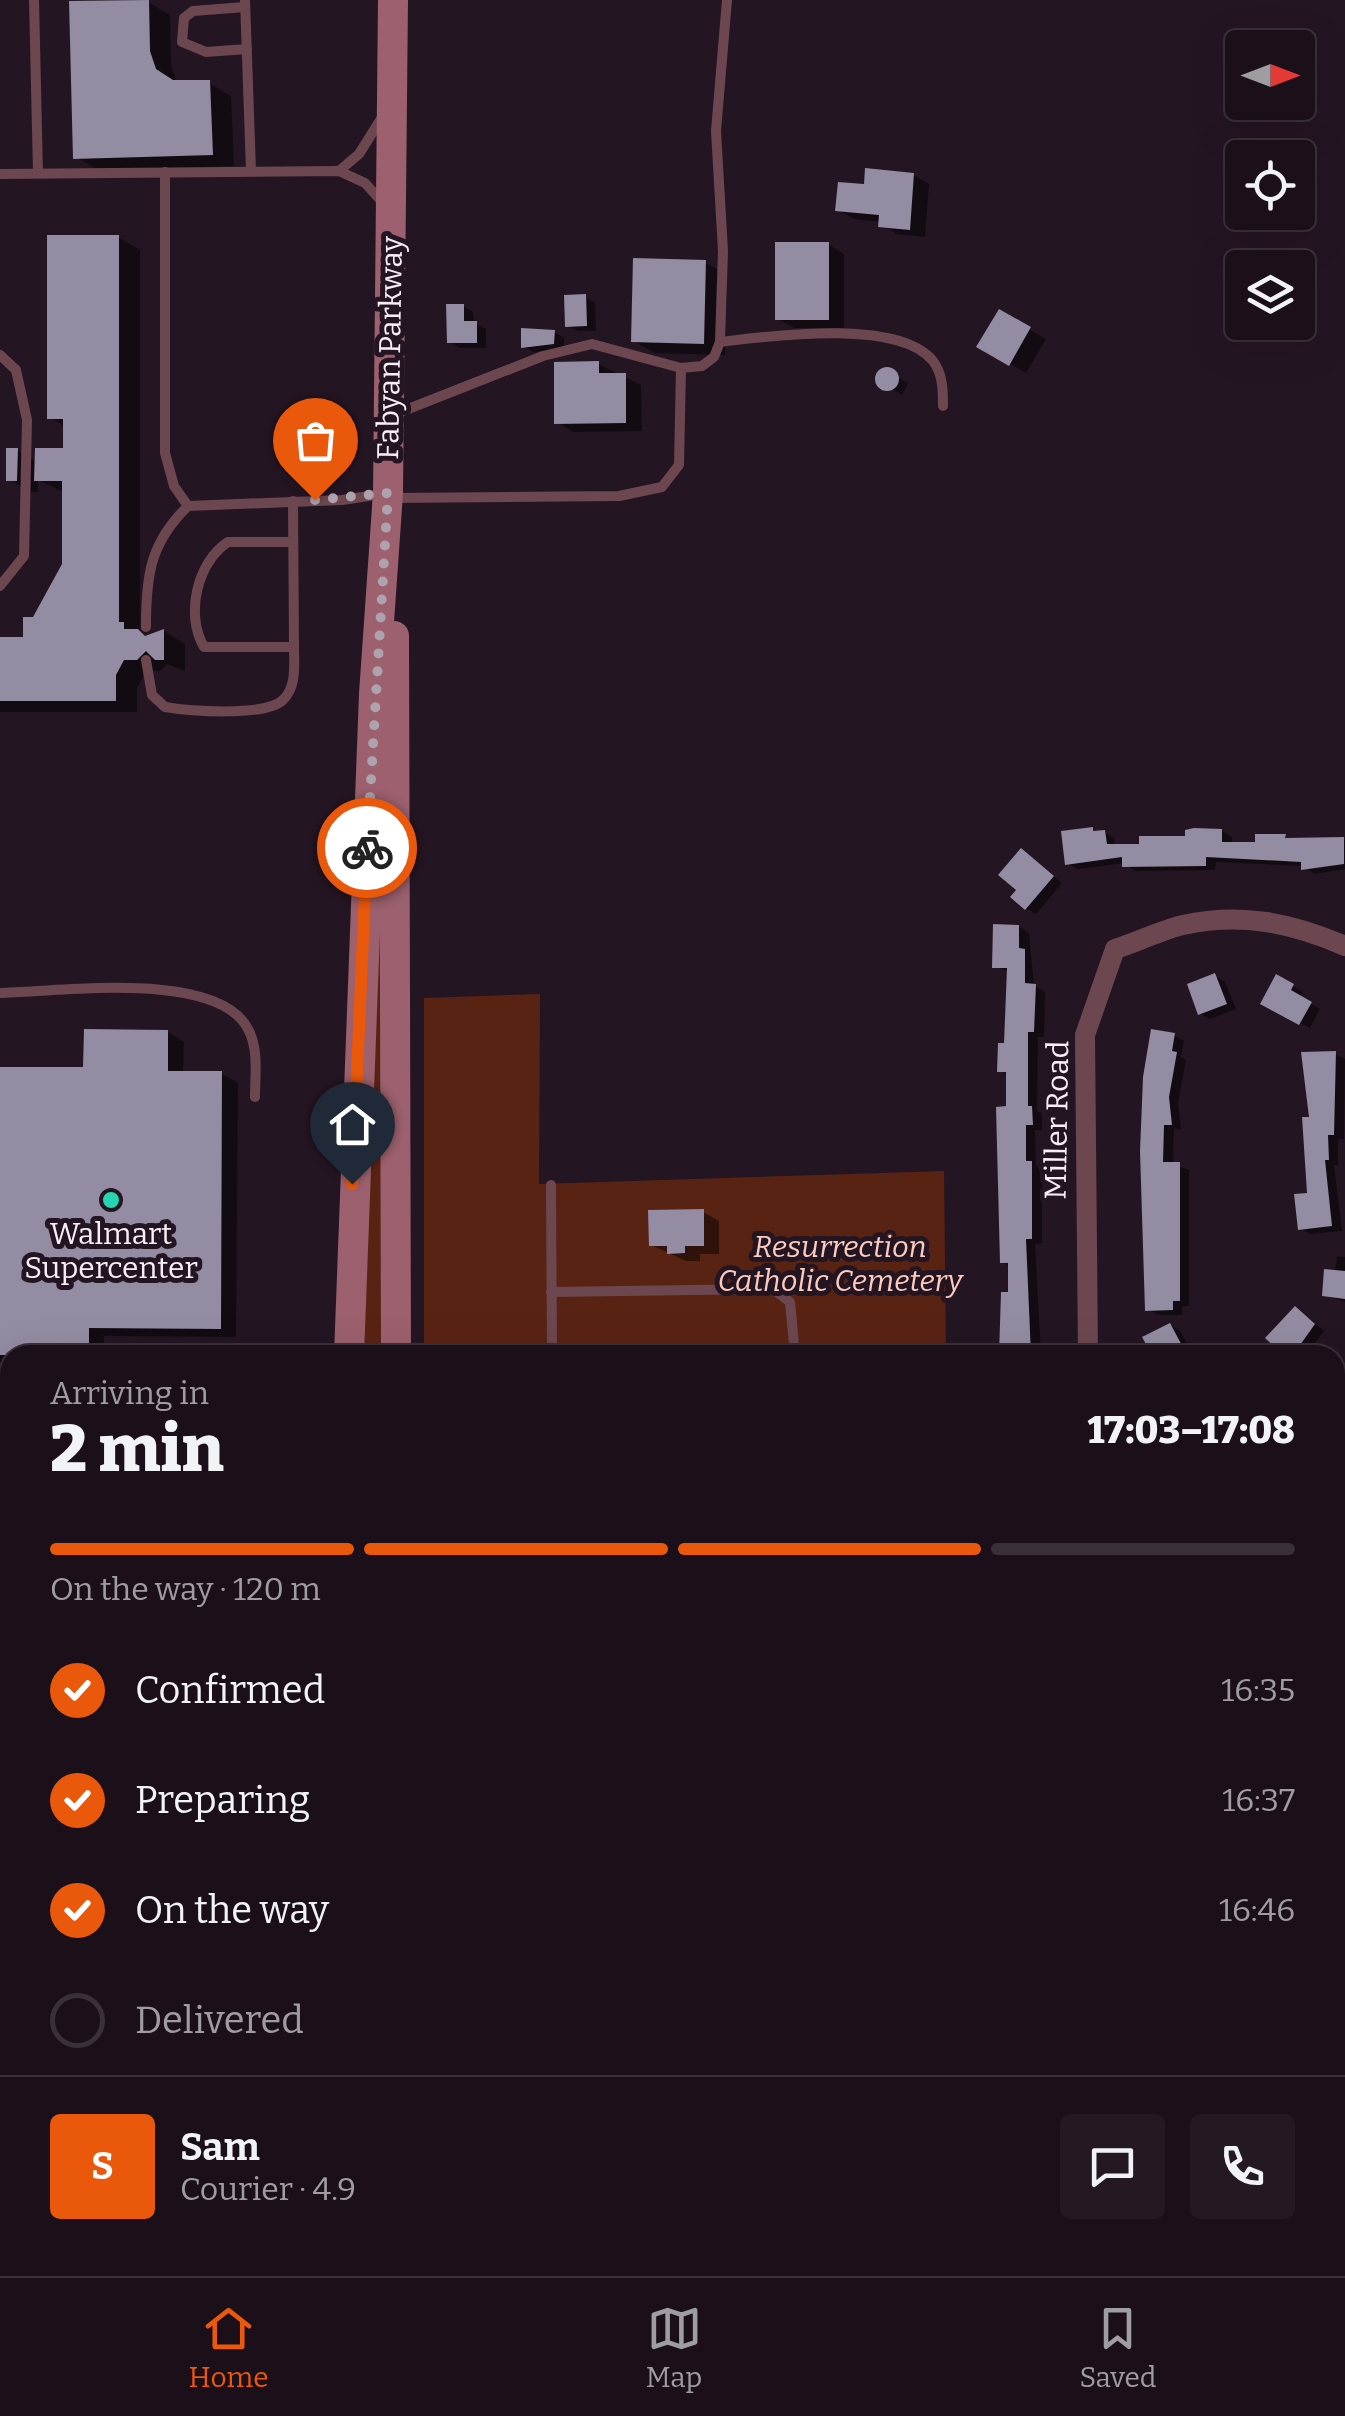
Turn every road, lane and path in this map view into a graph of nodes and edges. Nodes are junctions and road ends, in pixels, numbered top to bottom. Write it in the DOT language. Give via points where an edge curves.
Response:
graph roads {
  1 [pos="34,0"];
  2 [pos="393,0"];
  3 [pos="727,0"];
  4 [pos="245,4"];
  5 [pos="193,5"];
  6 [pos="247,49"];
  7 [pos="393,90"];
  8 [pos="339,170"];
  9 [pos="251,171"];
  10 [pos="38,172"];
  11 [pos="165,172"];
  12 [pos="0,174"];
  13 [pos="392,218"];
  14 [pos="720,342"];
  15 [pos="0,355"];
  16 [pos="681,368"];
  17 [pos="943,406"];
  18 [pos="389,416"];
  19 [pos="387,496"];
  20 [pos="293,501"];
  21 [pos="188,506"];
  22 [pos="293,542"];
  23 [pos="0,586"];
  24 [pos="146,626"];
  25 [pos="294,647"];
  26 [pos="146,660"];
  27 [pos="1345,946"];
  28 [pos="0,993"];
  29 [pos="254,1097"];
  30 [pos="550,1185"];
  31 [pos="552,1292"];
  32 [pos="349,1345"];
  33 [pos="396,1345"];
  34 [pos="552,1345"];
  35 [pos="794,1345"];
  36 [pos="1088,1345"];
  1 -- 10 [label="lane"];
  2 -- 7 [label="main road, Fabyan Parkway"];
  3 -- 14 [label="lane" via="716,132"];
  4 -- 5 [label="lane"];
  4 -- 6 [label="lane"];
  5 -- 6 [label="lane" via="181,26 187,48"];
  6 -- 9 [label="lane"];
  7 -- 8 [label="lane" via="377,128"];
  7 -- 13 [label="main road, Fabyan Parkway"];
  8 -- 9 [label="lane"];
  8 -- 13 [label="lane" via="365,183"];
  9 -- 11 [label="lane"];
  10 -- 11 [label="lane"];
  10 -- 12 [label="lane"];
  11 -- 21 [label="lane" via="165,453"];
  13 -- 18 [label="main road, Fabyan Parkway"];
  14 -- 16 [label="lane" via="702,366"];
  14 -- 17 [label="lane" via="826,333 906,344 935,363"];
  15 -- 23 [label="lane" via="16,370 27,420 24,556"];
  16 -- 18 [label="lane" via="592,344 543,356"];
  16 -- 19 [label="lane" via="679,464 662,487 620,496"];
  18 -- 19 [label="main road, Fabyan Parkway"];
  19 -- 20 [label="lane"];
  19 -- 32 [label="main road, Fabyan Parkway"];
  19 -- 33 [label="main road" via="396,677"];
  20 -- 21 [label="lane"];
  20 -- 22 [label="lane"];
  21 -- 24 [label="lane" via="166,528 146,578"];
  22 -- 25 [label="lane"];
  22 -- 25 [label="lane" via="228,542 217,549 199,576 197,636 204,647"];
  25 -- 26 [label="lane" via="294,680 282,700 263,710 165,707 152,695"];
  27 -- 36 [label="street, Miller Road" via="1268,920 1180,925 1115,949 1085,1035"];
  28 -- 29 [label="lane" via="186,990 222,1003 248,1027"];
  30 -- 31 [label="lane"];
  31 -- 34 [label="lane"];
  31 -- 35 [label="lane" via="773,1289 790,1302"];
}
